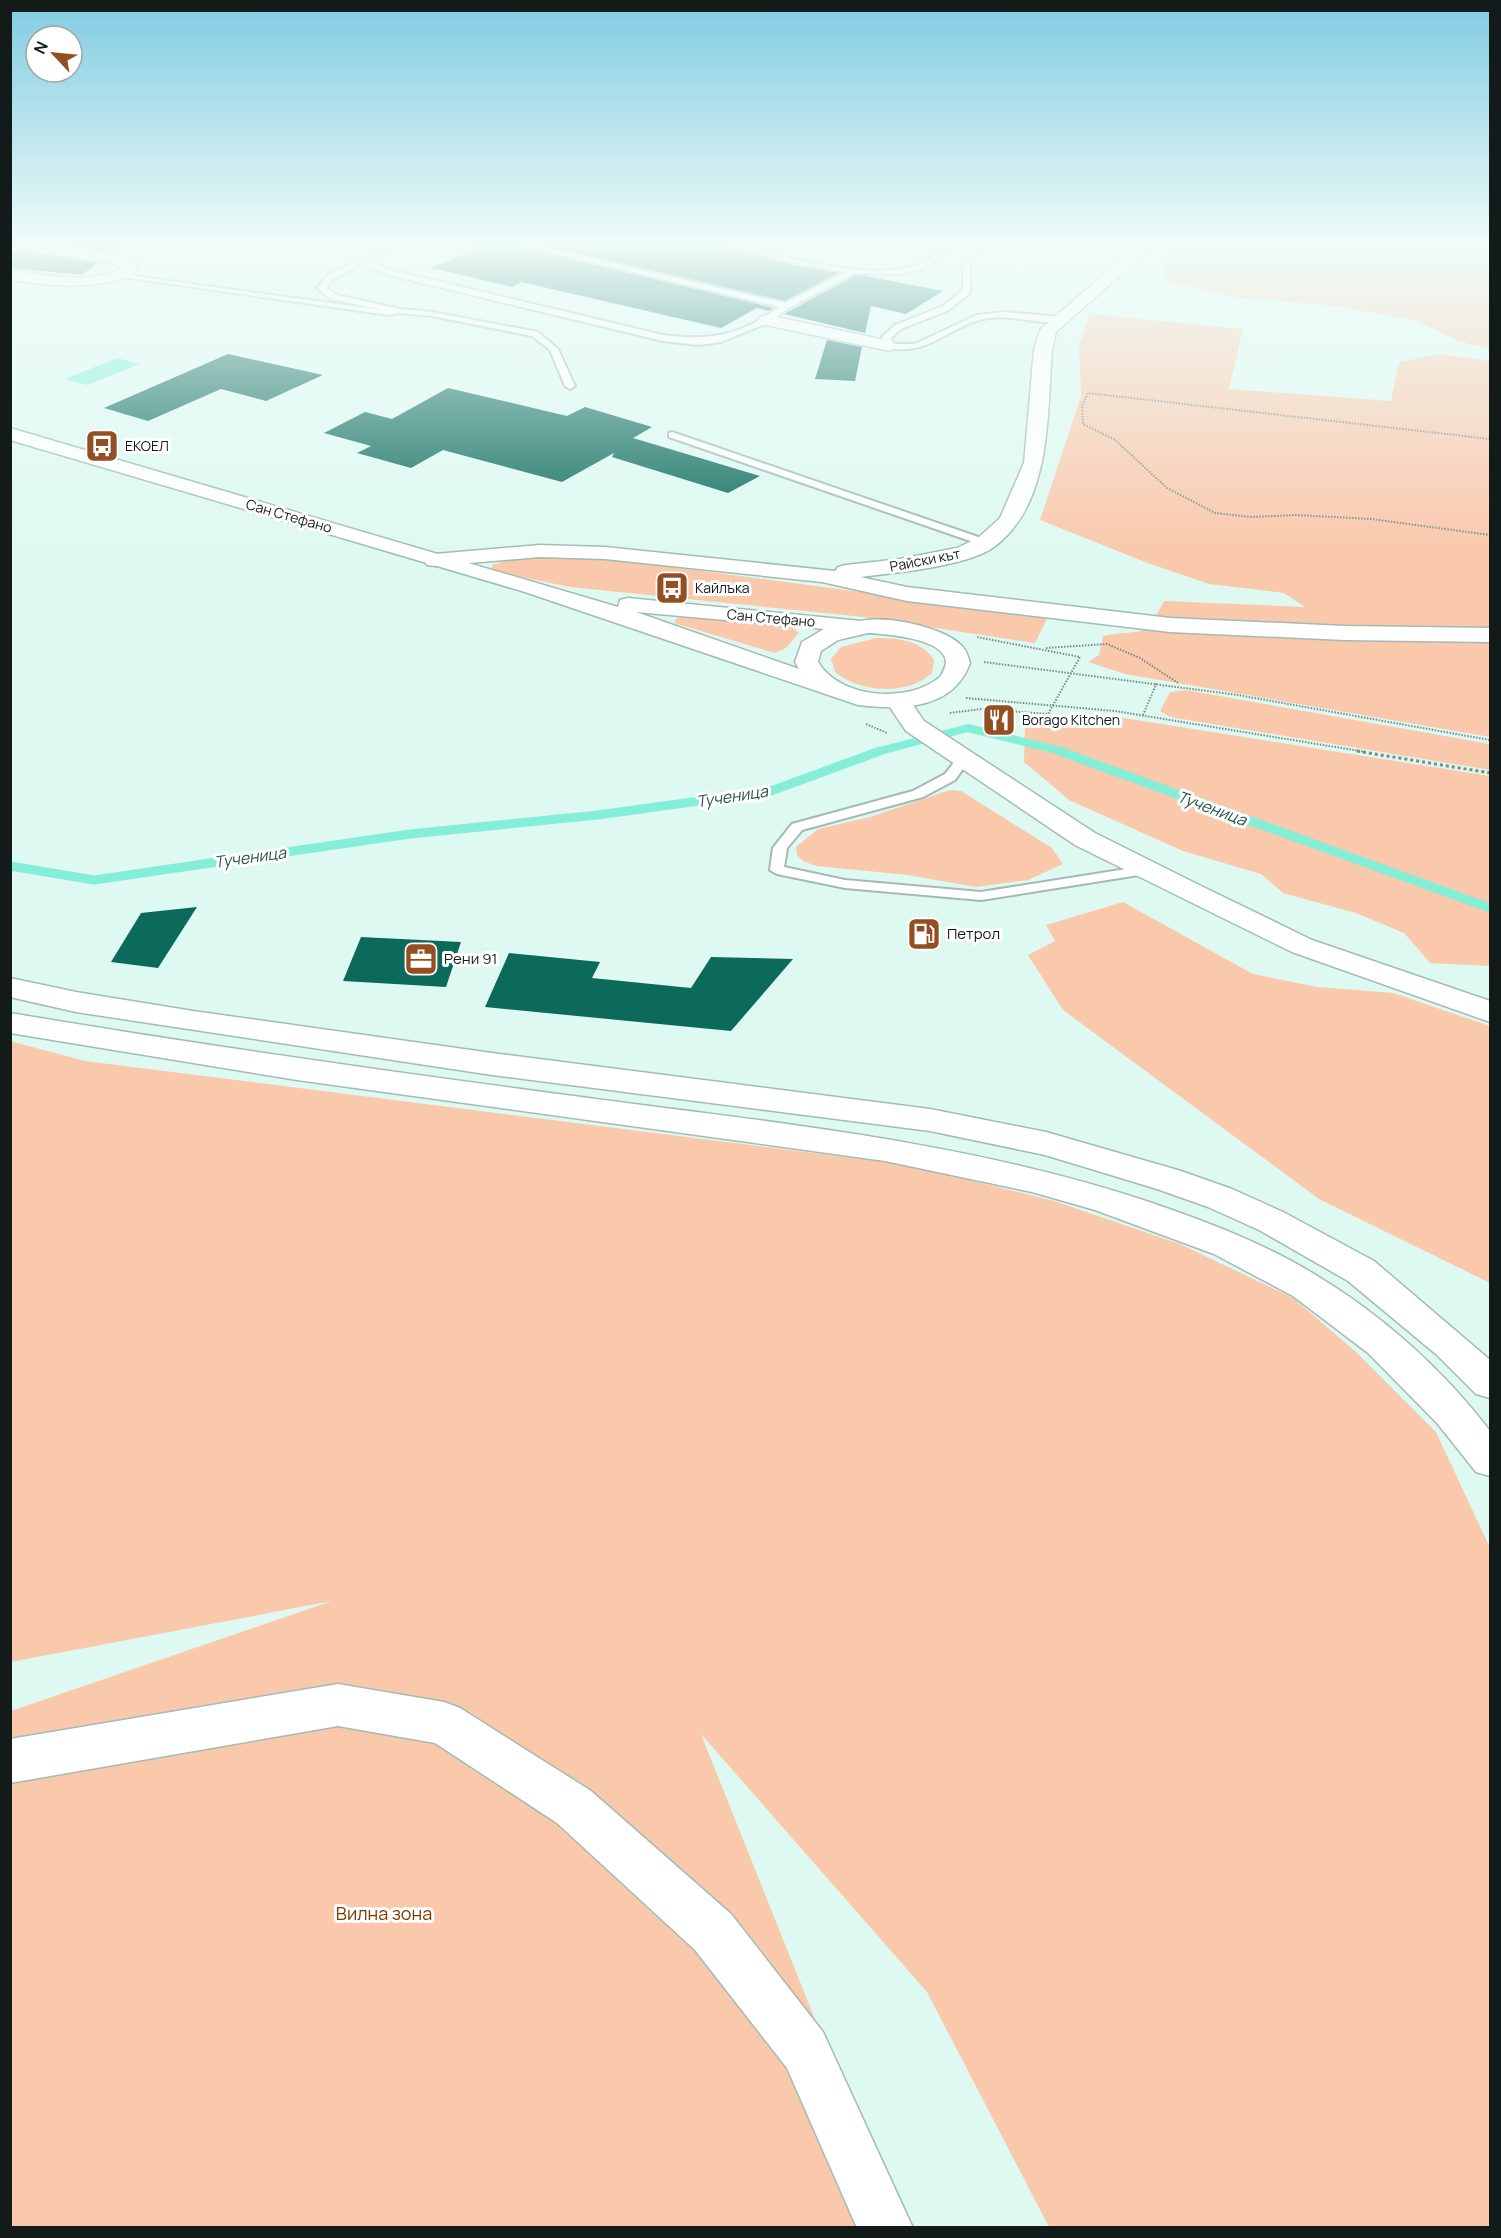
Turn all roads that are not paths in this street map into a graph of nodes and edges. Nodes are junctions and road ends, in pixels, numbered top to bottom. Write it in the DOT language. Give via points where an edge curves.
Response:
graph roads {
  1 [pos="550,346"];
  2 [pos="901,346"];
  3 [pos="917,346"];
  4 [pos="1044,346"];
  5 [pos="570,386"];
  6 [pos="10,434"];
  7 [pos="672,435"];
  8 [pos="986,543"];
  9 [pos="435,560"];
  10 [pos="822,575"];
  11 [pos="566,600"];
  12 [pos="868,626"];
  13 [pos="1491,635"];
  14 [pos="840,693"];
  15 [pos="897,700"];
  16 [pos="936,740"];
  17 [pos="1146,870"];
  18 [pos="10,987"];
  19 [pos="1491,1012"];
  20 [pos="10,1023"];
  21 [pos="1491,1383"];
  22 [pos="1491,1460"];
  23 [pos="10,1761"];
  24 [pos="885,2228"];
  1 -- 5 [label="lane"];
  2 -- 3 [label="lane"];
  4 -- 8 [label="street, Райски кът" via="1034,463 1009,521"];
  6 -- 9 [label="street, Сан Стефано"];
  7 -- 8 [label="lane"];
  8 -- 10 [label="street, Райски кът" via="938,559"];
  9 -- 10 [label="street" via="510,552 574,551"];
  9 -- 11 [label="street, Сан Стефано"];
  10 -- 13 [label="street" via="907,594 1170,625"];
  11 -- 12 [label="street, Сан Стефано"];
  11 -- 14 [label="street, Сан Стефано" via="763,663"];
  12 -- 14 [label="street" via="829,635 807,653 811,675"];
  12 -- 15 [label="street" via="926,633 957,659 952,679 942,688"];
  14 -- 15 [label="street"];
  15 -- 16 [label="street"];
  16 -- 17 [label="street" via="1085,839"];
  16 -- 17 [label="lane" via="950,777 918,794 797,827 780,848 777,870 845,884 981,896"];
  17 -- 19 [label="street" via="1302,946"];
  18 -- 21 [label="street" via="205,1023 930,1119 1057,1147 1220,1198 1288,1230 1361,1271"];
  20 -- 22 [label="street" via="495,1097 916,1153 1084,1192 1197,1233 1306,1286 1406,1366"];
  23 -- 24 [label="street" via="338,1705 444,1723 574,1807 713,1932 805,2050"];
}
